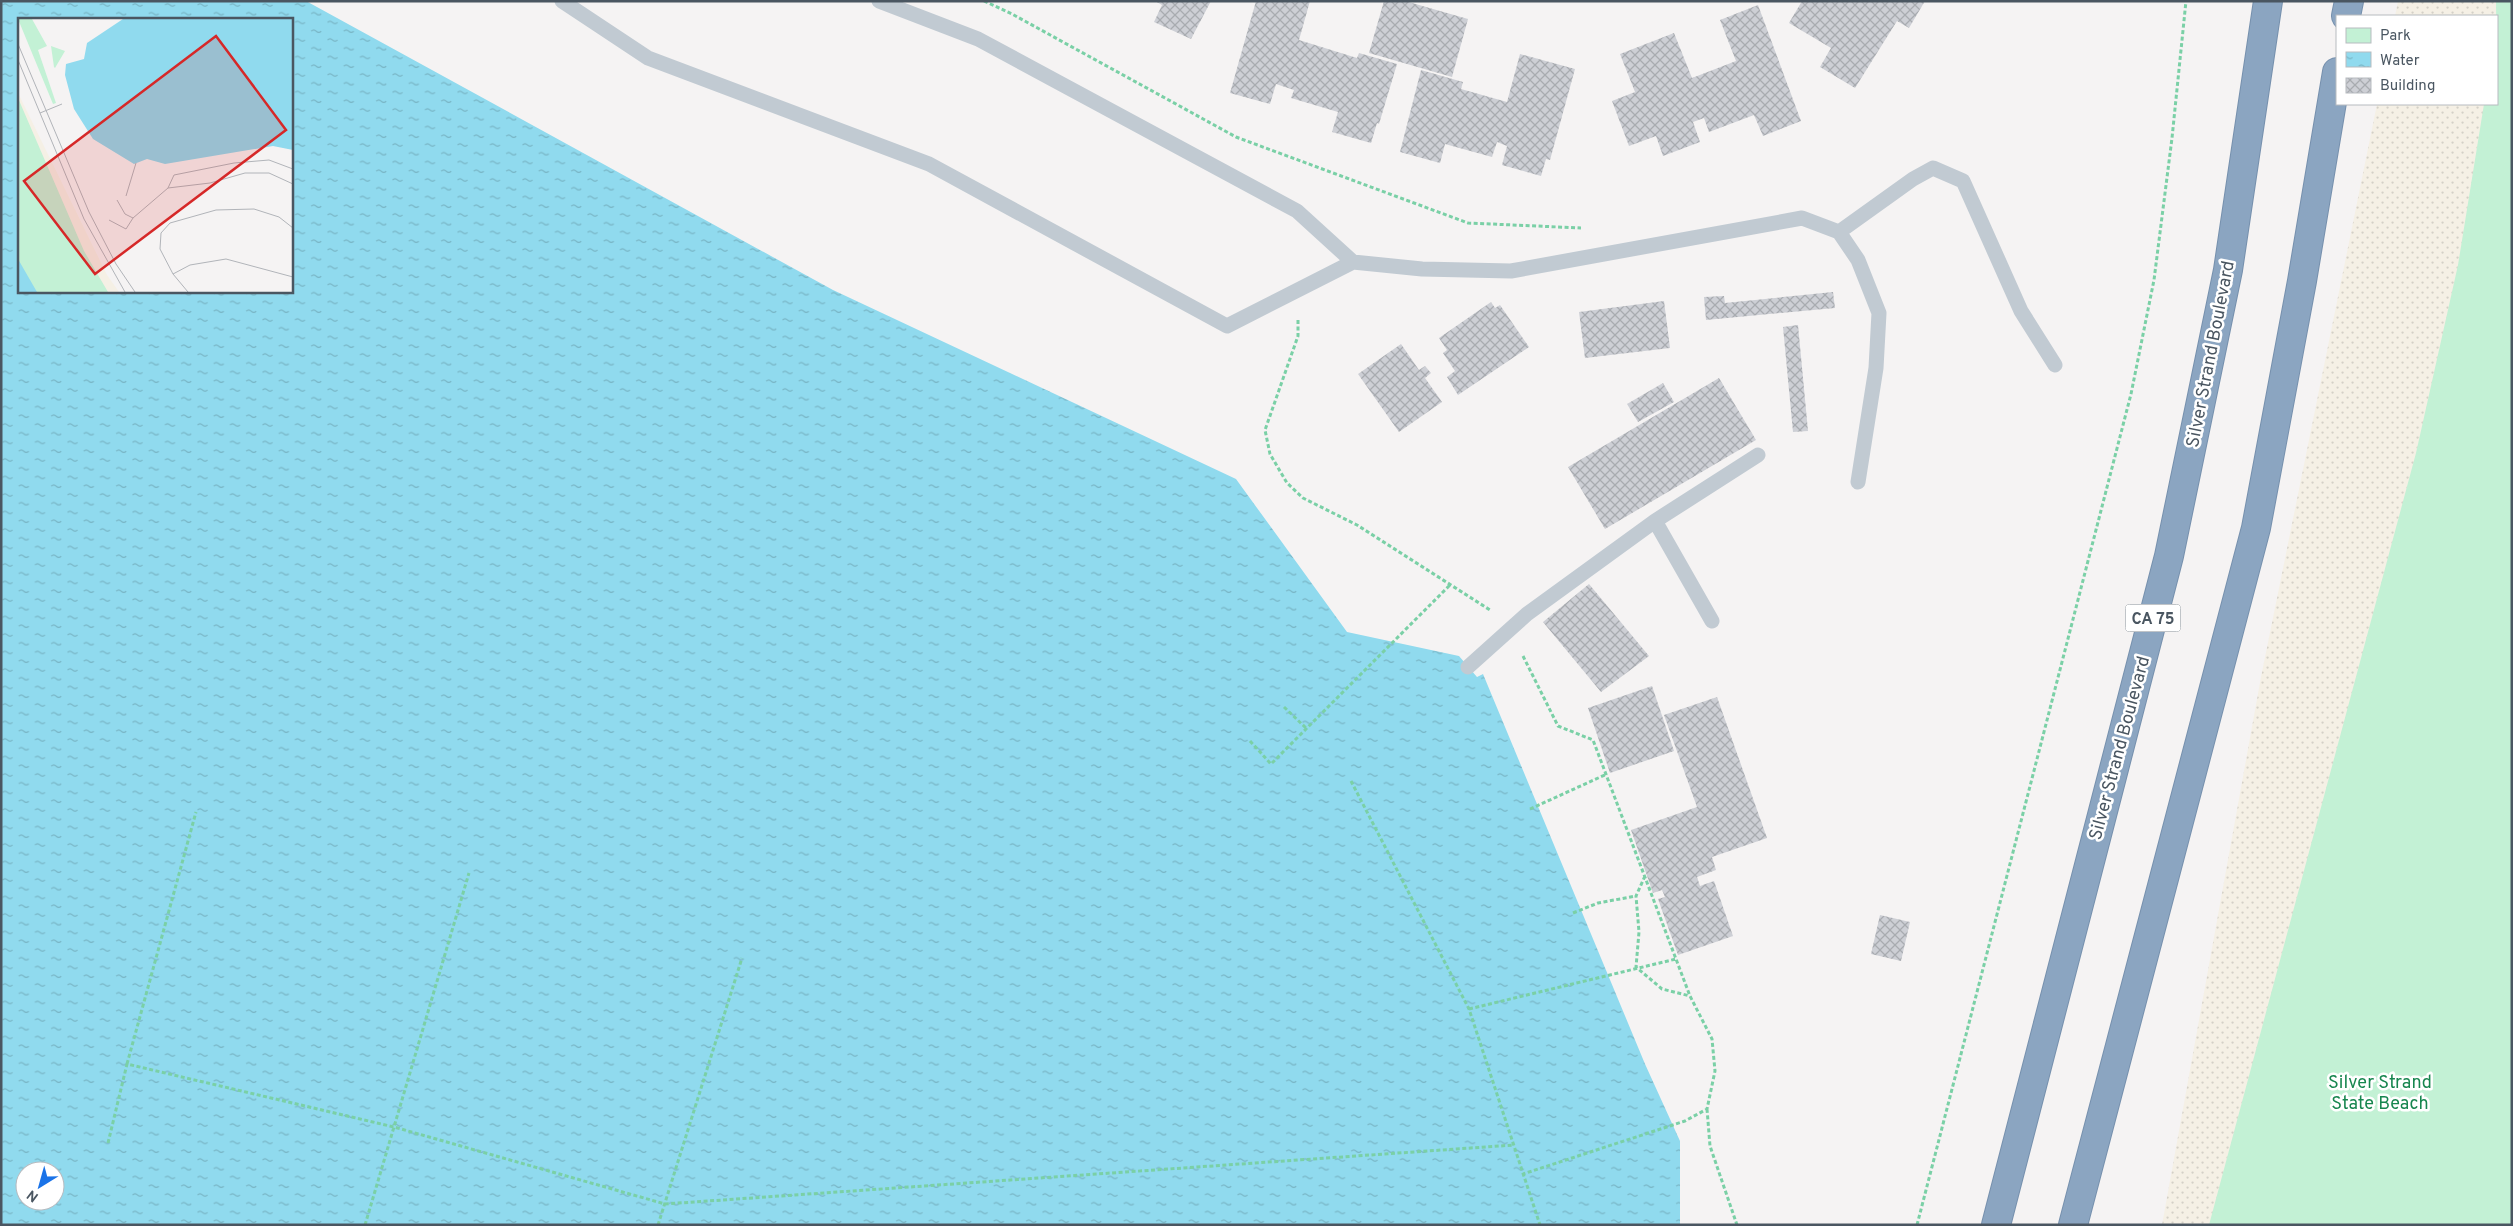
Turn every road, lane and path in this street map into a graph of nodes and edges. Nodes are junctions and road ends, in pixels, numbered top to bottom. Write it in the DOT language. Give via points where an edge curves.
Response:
graph roads {
  1 [pos="562,1"];
  2 [pos="879,1"];
  3 [pos="984,1"];
  4 [pos="2186,1"];
  5 [pos="2268,1"];
  6 [pos="2349,1"];
  7 [pos="2346,15"];
  8 [pos="2336,78"];
  9 [pos="1589,229"];
  10 [pos="1839,232"];
  11 [pos="1353,262"];
  12 [pos="2056,365"];
  13 [pos="1758,455"];
  14 [pos="1858,482"];
  15 [pos="1655,521"];
  16 [pos="1450,585"];
  17 [pos="1712,621"];
  18 [pos="1468,667"];
  19 [pos="1284,708"];
  20 [pos="1306,728"];
  21 [pos="1250,741"];
  22 [pos="1606,774"];
  23 [pos="1351,781"];
  24 [pos="1530,809"];
  25 [pos="196,812"];
  26 [pos="469,873"];
  27 [pos="1645,876"];
  28 [pos="1636,896"];
  29 [pos="1573,912"];
  30 [pos="742,958"];
  31 [pos="1676,959"];
  32 [pos="1636,968"];
  33 [pos="1690,996"];
  34 [pos="1470,1009"];
  35 [pos="1712,1039"];
  36 [pos="127,1064"];
  37 [pos="1707,1109"];
  38 [pos="394,1127"];
  39 [pos="108,1144"];
  40 [pos="1514,1145"];
  41 [pos="1523,1174"];
  42 [pos="664,1204"];
  43 [pos="365,1225"];
  44 [pos="658,1225"];
  45 [pos="1540,1225"];
  46 [pos="1738,1225"];
  47 [pos="1917,1225"];
  48 [pos="1996,1225"];
  49 [pos="2073,1225"];
  1 -- 11 [label="lane" via="648,58 929,164 1226,326"];
  2 -- 11 [label="lane" via="978,39 1297,211"];
  3 -- 9 [label="path" via="1236,138 1468,223"];
  4 -- 47 [label="path" via="2154,280 2130,394"];
  5 -- 48 [label="highway, Silver Strand Boulevard / CA 75" via="2228,270 2169,556"];
  6 -- 7 [label="highway"];
  8 -- 49 [label="highway" via="2256,528"];
  10 -- 11 [label="lane" via="1802,218 1511,271 1422,269"];
  10 -- 12 [label="lane" via="1933,168 1963,181 2021,311"];
  10 -- 14 [label="lane" via="1858,260 1880,313 1876,368"];
  13 -- 15 [label="lane"];
  15 -- 17 [label="lane"];
  15 -- 18 [label="lane" via="1527,614"];
  16 -- 20 [label="path"];
  19 -- 20 [label="path"];
  20 -- 21 [label="path" via="1272,764"];
  22 -- 24 [label="path"];
  23 -- 34 [label="path"];
  25 -- 36 [label="path"];
  26 -- 38 [label="path"];
  27 -- 28 [label="path"];
  28 -- 29 [label="path" via="1598,903"];
  28 -- 32 [label="path" via="1639,932"];
  30 -- 42 [label="path"];
  31 -- 32 [label="path"];
  32 -- 33 [label="path" via="1662,989"];
  32 -- 34 [label="path"];
  34 -- 40 [label="path"];
  35 -- 37 [label="path" via="1715,1072"];
  36 -- 38 [label="path"];
  36 -- 39 [label="path"];
  37 -- 41 [label="path" via="1685,1121"];
  37 -- 46 [label="path" via="1710,1146"];
  38 -- 42 [label="path"];
  38 -- 43 [label="path"];
  40 -- 41 [label="path"];
  40 -- 42 [label="path"];
  41 -- 45 [label="path"];
  42 -- 44 [label="path"];
}
